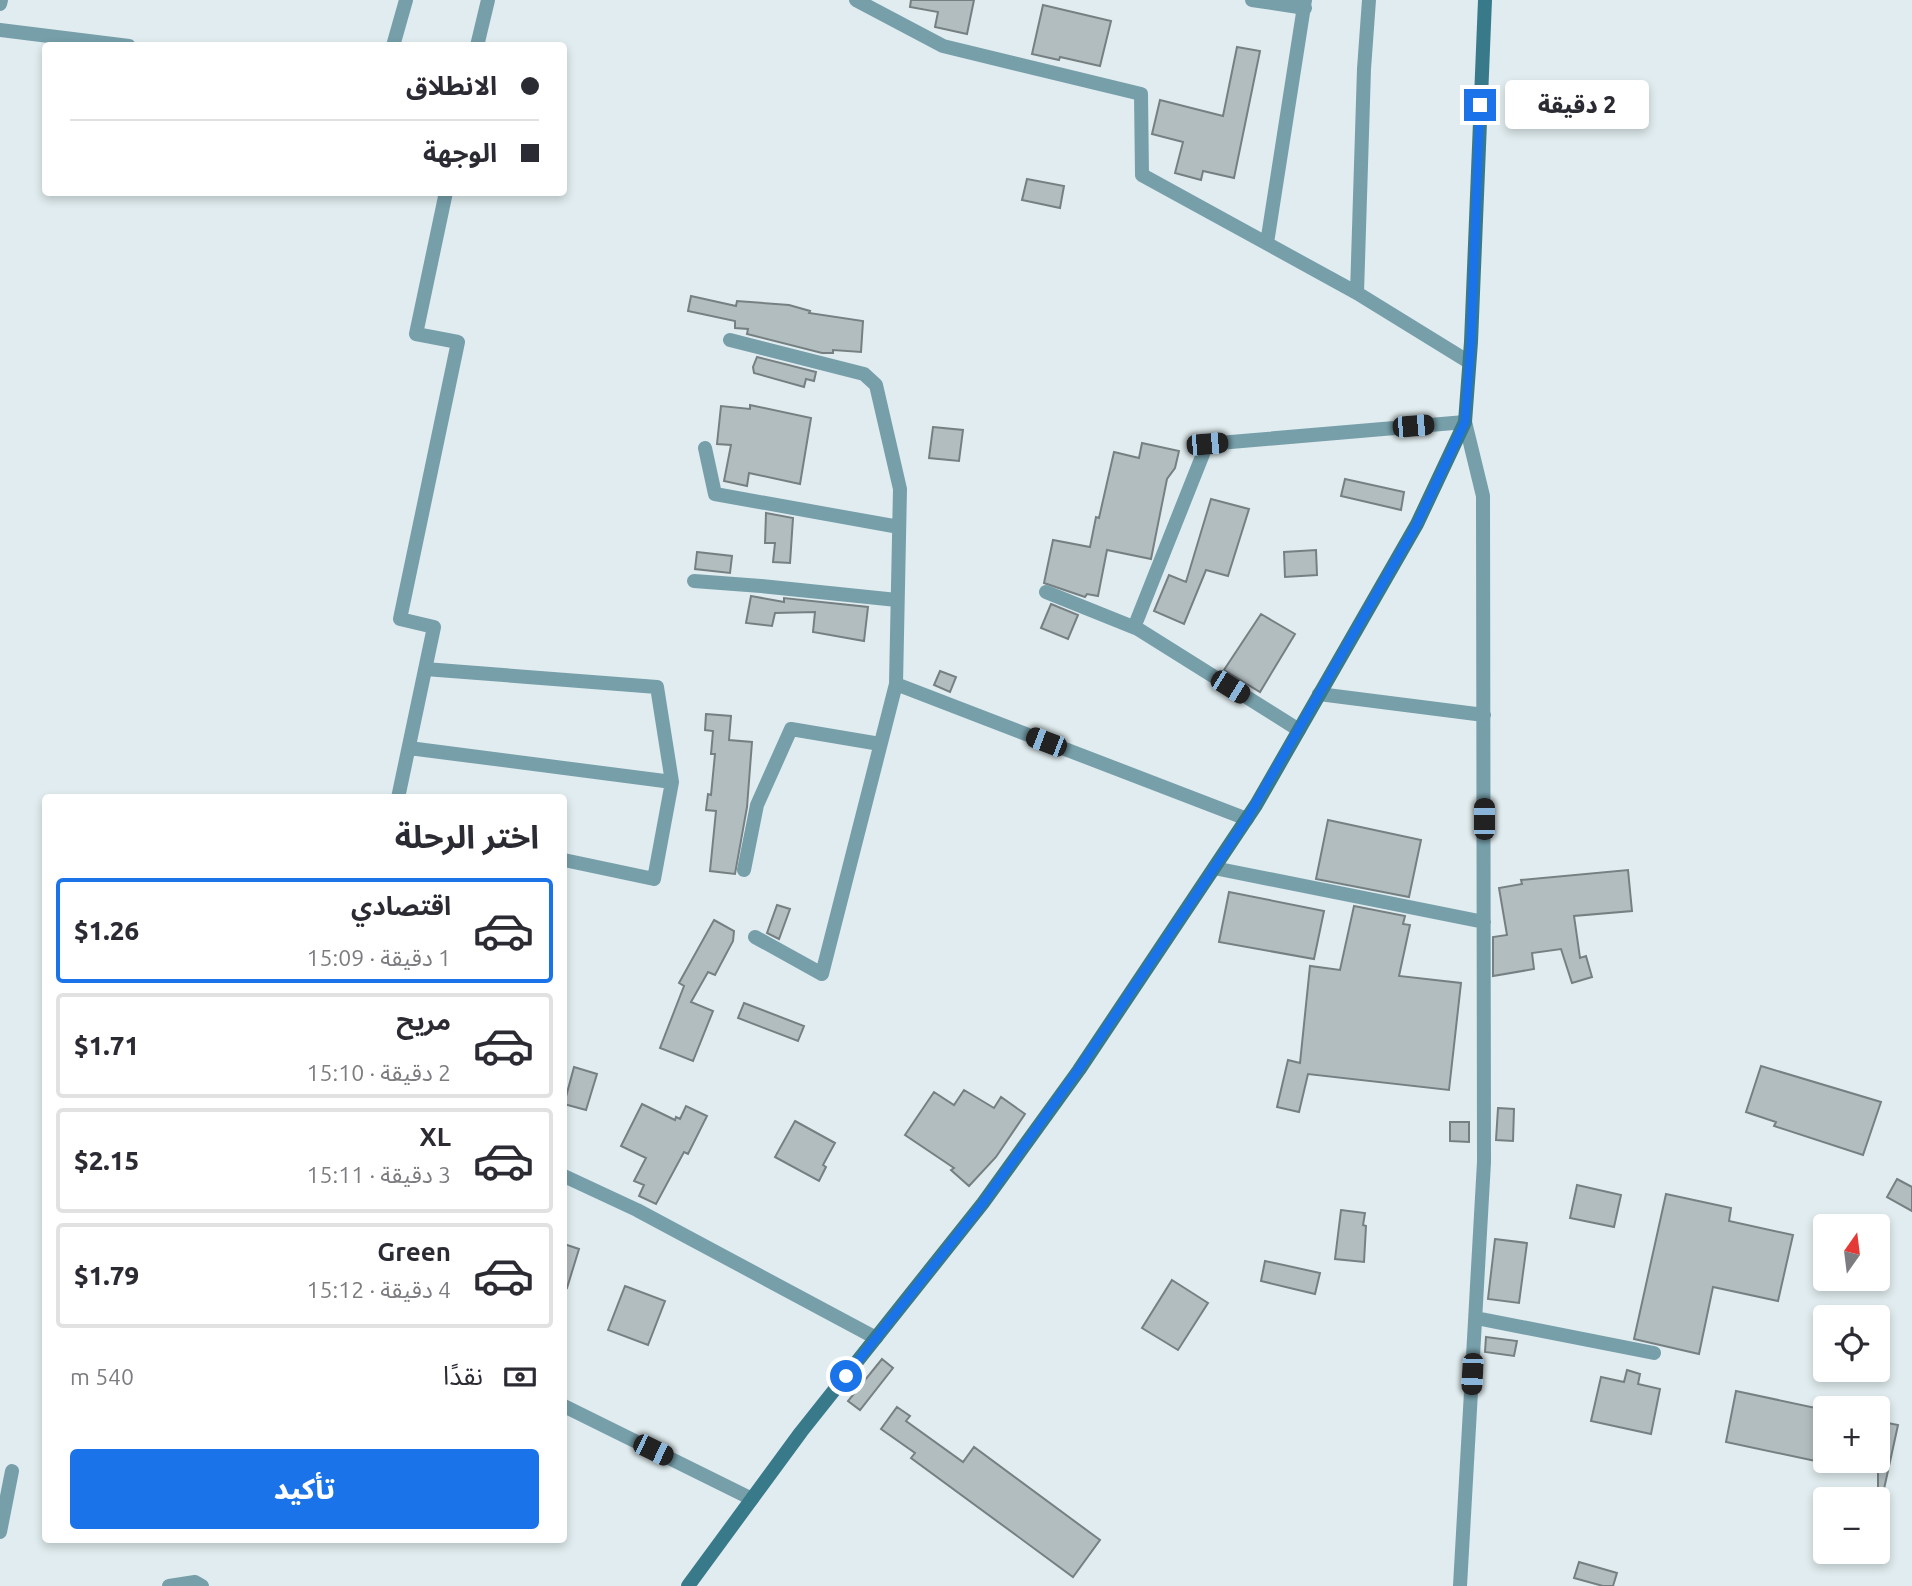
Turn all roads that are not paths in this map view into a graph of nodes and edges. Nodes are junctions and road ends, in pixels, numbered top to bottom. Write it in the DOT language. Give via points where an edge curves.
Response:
graph roads {
  1 [pos="406,0"];
  2 [pos="488,0"];
  3 [pos="856,0"];
  4 [pos="1252,0"];
  5 [pos="1369,0"];
  6 [pos="1485,0"];
  7 [pos="1305,4"];
  8 [pos="0,30"];
  9 [pos="98,42"];
  10 [pos="394,42"];
  11 [pos="478,42"];
  12 [pos="445,196"];
  13 [pos="1267,243"];
  14 [pos="1357,293"];
  15 [pos="730,340"];
  16 [pos="1469,362"];
  17 [pos="1465,422"];
  18 [pos="705,448"];
  19 [pos="899,527"];
  20 [pos="694,582"];
  21 [pos="1046,592"];
  22 [pos="897,600"];
  23 [pos="1137,620"];
  24 [pos="425,669"];
  25 [pos="896,684"];
  26 [pos="1320,694"];
  27 [pos="1483,715"];
  28 [pos="1299,730"];
  29 [pos="880,744"];
  30 [pos="408,748"];
  31 [pos="672,782"];
  32 [pos="399,794"];
  33 [pos="1247,819"];
  34 [pos="567,861"];
  35 [pos="1214,868"];
  36 [pos="744,870"];
  37 [pos="1484,922"];
  38 [pos="755,937"];
  39 [pos="567,1176"];
  40 [pos="1475,1318"];
  41 [pos="876,1338"];
  42 [pos="1654,1353"];
  43 [pos="567,1407"];
  44 [pos="12,1471"];
  45 [pos="752,1499"];
  46 [pos="0,1532"];
  47 [pos="169,1586"];
  48 [pos="202,1586"];
  49 [pos="688,1586"];
  50 [pos="1460,1586"];
  1 -- 10 [label="street"];
  2 -- 11 [label="street"];
  3 -- 13 [label="street" via="943,46 1141,94 1142,176"];
  4 -- 7 [label="street"];
  5 -- 14 [label="street"];
  6 -- 16 [label="street"];
  7 -- 13 [label="street"];
  8 -- 9 [label="street"];
  12 -- 24 [label="street" via="416,334 458,342 400,619 434,626"];
  13 -- 14 [label="street"];
  14 -- 16 [label="street"];
  15 -- 19 [label="street" via="864,374 876,385 900,489"];
  16 -- 17 [label="street"];
  17 -- 23 [label="street" via="1207,444"];
  17 -- 26 [label="street" via="1417,524"];
  17 -- 27 [label="street" via="1483,496"];
  18 -- 19 [label="street" via="715,494"];
  19 -- 22 [label="street"];
  20 -- 22 [label="street"];
  21 -- 28 [label="street" via="1138,629"];
  22 -- 25 [label="street"];
  24 -- 30 [label="street"];
  24 -- 31 [label="street" via="657,687"];
  25 -- 29 [label="street"];
  25 -- 33 [label="street"];
  26 -- 27 [label="street"];
  26 -- 28 [label="street"];
  27 -- 37 [label="street"];
  28 -- 33 [label="street"];
  29 -- 36 [label="street" via="791,729 757,804"];
  29 -- 38 [label="street" via="822,974"];
  30 -- 31 [label="street"];
  30 -- 32 [label="street"];
  31 -- 34 [label="street" via="654,879"];
  33 -- 35 [label="street"];
  35 -- 37 [label="street"];
  35 -- 41 [label="street" via="983,1203"];
  37 -- 40 [label="street" via="1484,1162"];
  39 -- 41 [label="street"];
  40 -- 42 [label="street"];
  40 -- 50 [label="street"];
  41 -- 45 [label="street"];
  43 -- 45 [label="street"];
  44 -- 46 [label="street"];
  45 -- 49 [label="street"];
  47 -- 48 [label="street" via="195,1582"];
}
